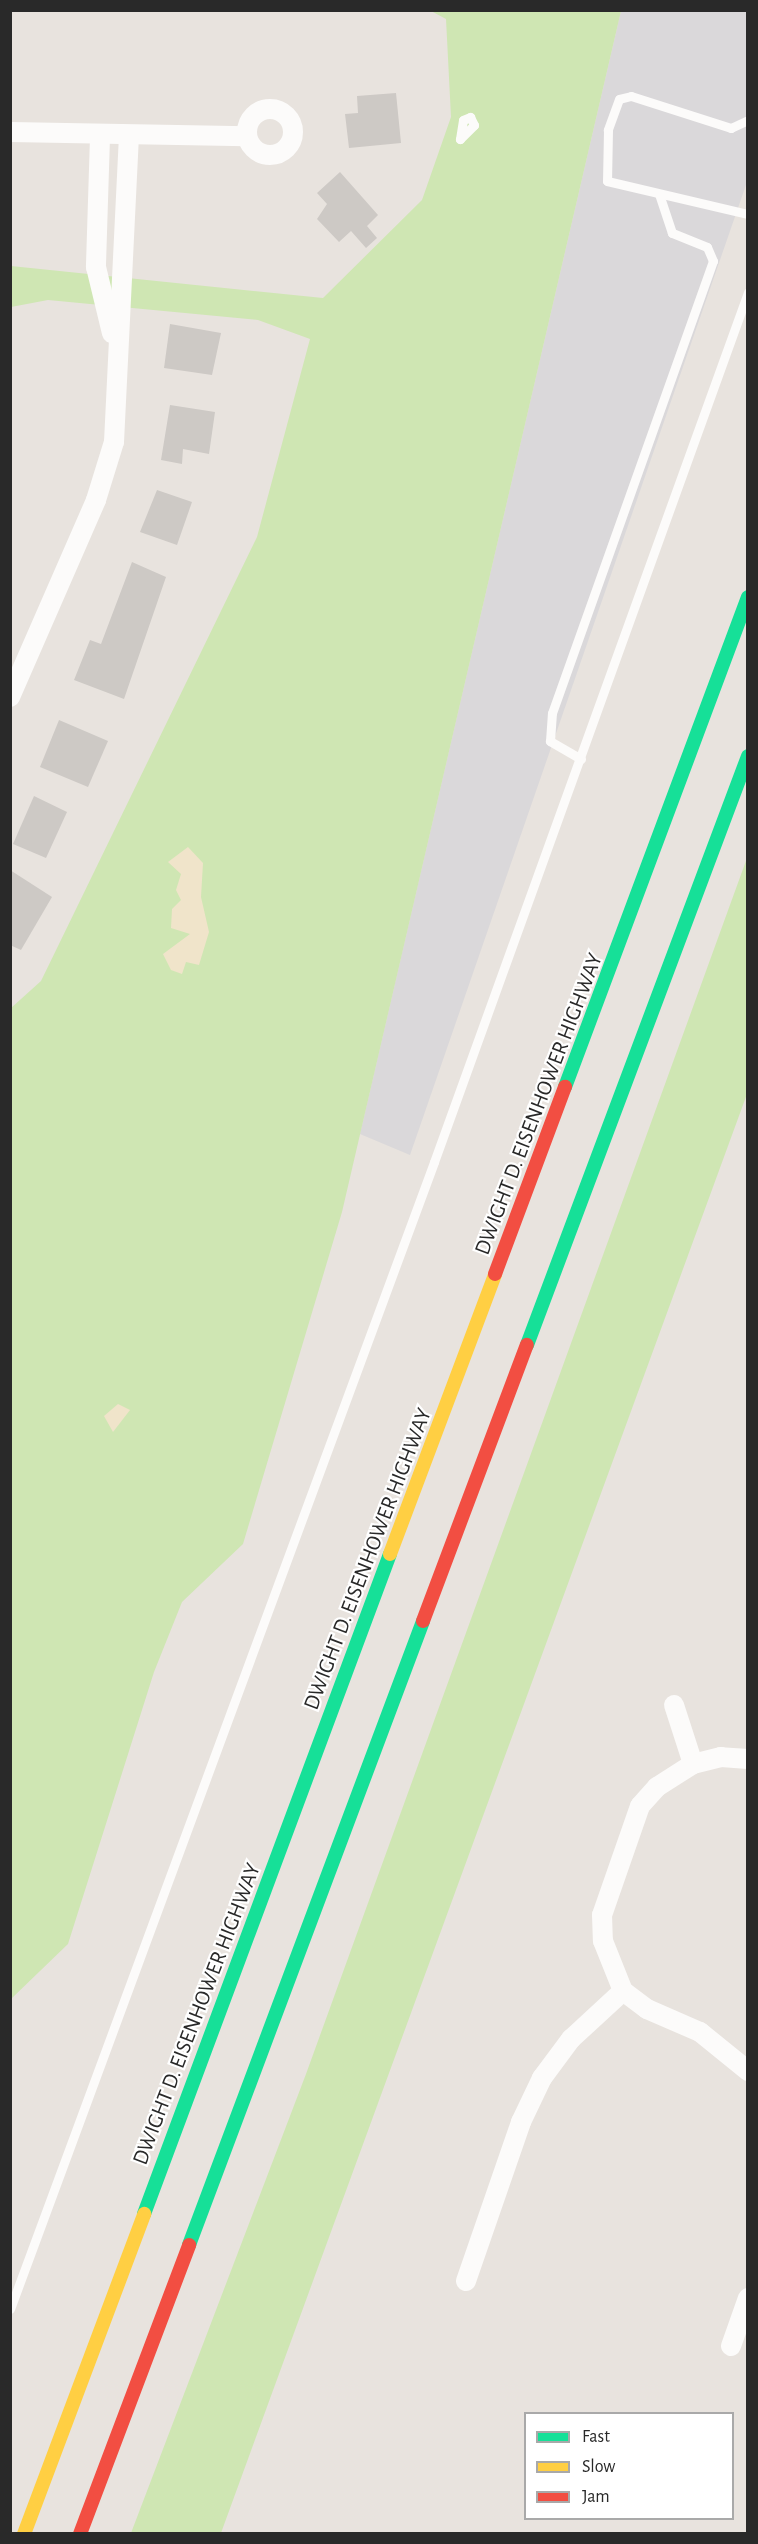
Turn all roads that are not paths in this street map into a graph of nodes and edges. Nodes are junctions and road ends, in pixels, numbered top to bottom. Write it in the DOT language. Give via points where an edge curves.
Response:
graph roads {
  1 [pos="747,120"];
  2 [pos="10,132"];
  3 [pos="100,136"];
  4 [pos="247,136"];
  5 [pos="129,138"];
  6 [pos="659,194"];
  7 [pos="747,213"];
  8 [pos="747,292"];
  9 [pos="118,349"];
  10 [pos="747,597"];
  11 [pos="10,697"];
  12 [pos="747,756"];
  13 [pos="581,759"];
  14 [pos="674,1705"];
  15 [pos="747,1759"];
  16 [pos="693,1764"];
  17 [pos="623,1991"];
  18 [pos="747,2071"];
  19 [pos="466,2281"];
  20 [pos="747,2298"];
  21 [pos="10,2309"];
  22 [pos="731,2346"];
  23 [pos="24,2534"];
  24 [pos="80,2534"];
  1 -- 6 [label="lane" via="731,128 631,96 619,99 608,130 607,181"];
  2 -- 3 [label="street"];
  3 -- 5 [label="street"];
  3 -- 9 [label="street" via="96,267"];
  4 -- 5 [label="street"];
  5 -- 9 [label="street"];
  6 -- 7 [label="lane"];
  6 -- 13 [label="lane" via="672,233 707,247 713,261 552,713 550,741"];
  8 -- 13 [label="lane"];
  9 -- 11 [label="street" via="114,442 96,500"];
  10 -- 23 [label="highway, DWIGHT D. EISENHOWER HIGHWAY"];
  12 -- 24 [label="highway"];
  13 -- 21 [label="lane"];
  14 -- 16 [label="street"];
  15 -- 16 [label="street" via="721,1757"];
  16 -- 17 [label="street" via="657,1787 640,1806 606,1893 603,1941"];
  17 -- 18 [label="street" via="647,2009 700,2032"];
  17 -- 19 [label="street" via="571,2039 542,2078 521,2122"];
  20 -- 22 [label="street"];
}
